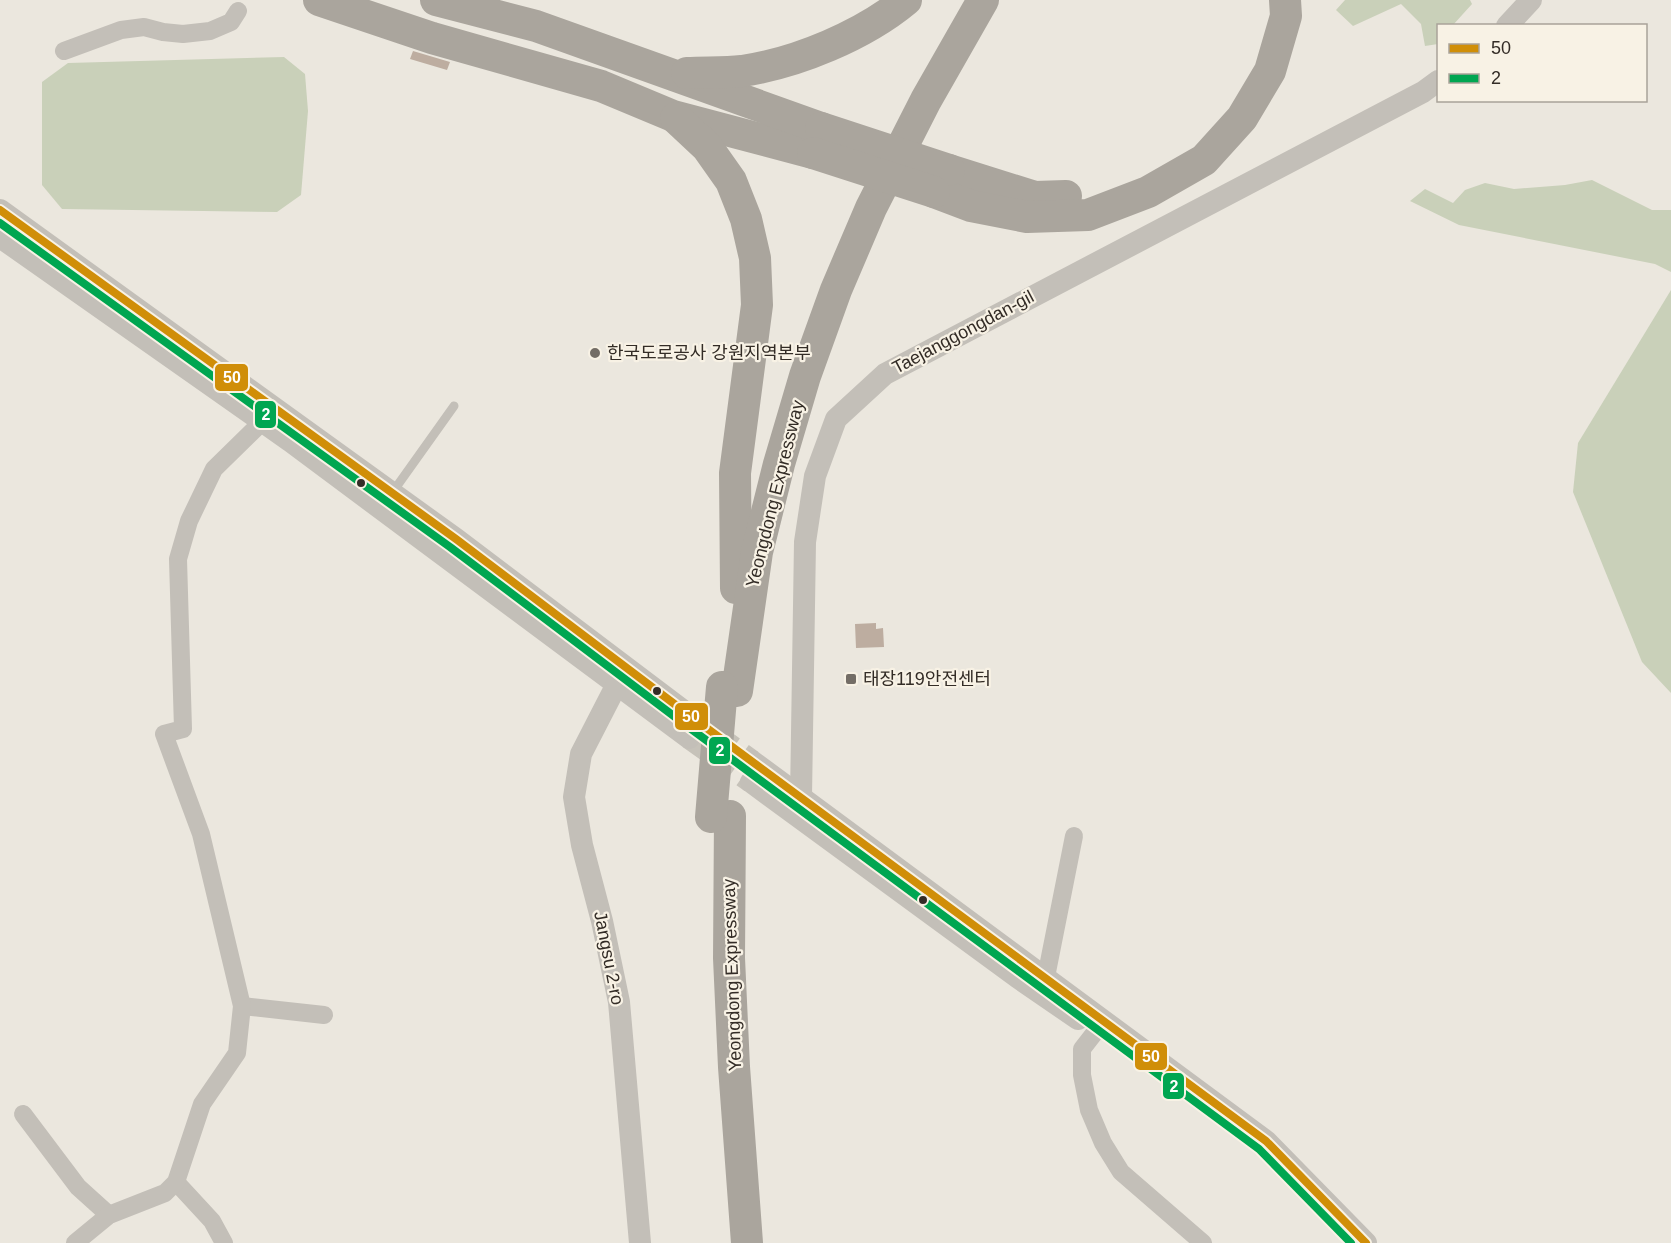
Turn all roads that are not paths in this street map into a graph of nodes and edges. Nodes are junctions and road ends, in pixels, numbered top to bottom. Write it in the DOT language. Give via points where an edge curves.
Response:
graph roads {
  1 [pos="319,0"];
  2 [pos="436,0"];
  3 [pos="906,0"];
  4 [pos="965,0"];
  5 [pos="983,0"];
  6 [pos="1269,0"];
  7 [pos="1285,0"];
  8 [pos="1531,0"];
  9 [pos="238,11"];
  10 [pos="1509,24"];
  11 [pos="64,51"];
  12 [pos="671,74"];
  13 [pos="1437,82"];
  14 [pos="673,116"];
  15 [pos="817,141"];
  16 [pos="941,181"];
  17 [pos="0,210"];
  18 [pos="0,237"];
  19 [pos="454,406"];
  20 [pos="262,422"];
  21 [pos="386,501"];
  22 [pos="736,590"];
  23 [pos="624,677"];
  24 [pos="729,689"];
  25 [pos="689,715"];
  26 [pos="689,738"];
  27 [pos="751,771"];
  28 [pos="796,804"];
  29 [pos="720,817"];
  30 [pos="1074,836"];
  31 [pos="1042,985"];
  32 [pos="242,1006"];
  33 [pos="324,1015"];
  34 [pos="1096,1031"];
  35 [pos="23,1114"];
  36 [pos="177,1182"];
  37 [pos="109,1215"];
  38 [pos="75,1243"];
  39 [pos="224,1243"];
  40 [pos="640,1243"];
  41 [pos="728,1243"];
  42 [pos="747,1243"];
  43 [pos="1203,1243"];
  44 [pos="1345,1243"];
  45 [pos="1366,1243"];
  1 -- 14 [label="highway" via="432,38 601,86"];
  2 -- 12 [label="highway" via="536,26"];
  3 -- 12 [label="highway" via="865,27 788,61 742,71"];
  4 -- 22 [label="highway, Yeongdong Expressway" via="853,210 814,303 759,476"];
  5 -- 24 [label="highway, Yeongdong Expressway" via="926,100 836,290 779,464 756,552"];
  6 -- 16 [label="highway" via="1257,63 1232,108 1196,147 1142,177 1086,195 1035,197"];
  7 -- 16 [label="highway" via="1286,16 1270,72 1242,118 1204,160 1148,192 1088,215 1027,217 971,206"];
  8 -- 10 [label="street"];
  9 -- 11 [label="street" via="231,22 210,31 183,34 144,27 122,30"];
  12 -- 15 [label="highway"];
  13 -- 28 [label="street, Taejanggongdan-gil" via="885,374 836,419 815,476 805,542"];
  14 -- 15 [label="highway"];
  14 -- 22 [label="highway" via="707,147 731,181 746,219 755,258 757,305 735,473"];
  15 -- 16 [label="highway, bridge"];
  17 -- 21 [label="street"];
  18 -- 20 [label="street"];
  19 -- 21 [label="lane"];
  20 -- 21 [label="street"];
  20 -- 32 [label="street" via="214,469 183,540 178,559 183,729 164,734 201,834"];
  21 -- 23 [label="street"];
  22 -- 24 [label="highway, Yeongdong Expressway"];
  23 -- 25 [label="street"];
  23 -- 26 [label="street"];
  23 -- 40 [label="street, Jangsu 2-ro" via="581,754 574,797 619,1002"];
  24 -- 29 [label="highway, Yeongdong Expressway" via="733,729"];
  27 -- 28 [label="street"];
  28 -- 31 [label="street"];
  29 -- 41 [label="highway, Yeongdong Expressway" via="708,914"];
  29 -- 42 [label="highway, Yeongdong Expressway"];
  30 -- 31 [label="street"];
  31 -- 34 [label="street"];
  31 -- 45 [label="street" via="1274,1147"];
  32 -- 33 [label="street"];
  32 -- 36 [label="street" via="237,1053 202,1104"];
  34 -- 43 [label="street" via="1082,1049 1082,1075 1089,1110 1103,1143 1121,1172"];
  34 -- 44 [label="street" via="1263,1155"];
  35 -- 37 [label="street" via="78,1187"];
  36 -- 37 [label="street" via="165,1193"];
  36 -- 39 [label="street" via="212,1221"];
  37 -- 38 [label="street"];
}
